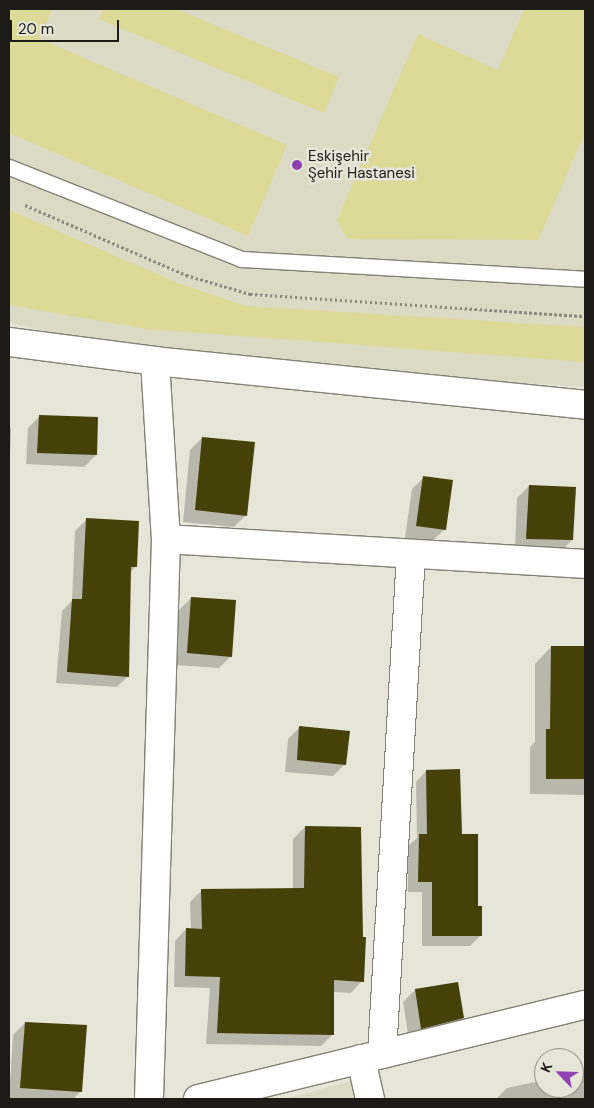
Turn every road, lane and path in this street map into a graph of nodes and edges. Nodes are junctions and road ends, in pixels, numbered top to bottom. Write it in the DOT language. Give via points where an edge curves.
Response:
graph roads {
  1 [pos="9,167"];
  2 [pos="585,279"];
  3 [pos="9,342"];
  4 [pos="155,361"];
  5 [pos="585,405"];
  6 [pos="166,539"];
  7 [pos="411,554"];
  8 [pos="585,564"];
  9 [pos="585,1004"];
  10 [pos="371,1057"];
  11 [pos="149,1099"];
  12 [pos="198,1099"];
  13 [pos="370,1099"];
  1 -- 2 [label="lane" via="241,259"];
  3 -- 4 [label="street"];
  4 -- 5 [label="street"];
  4 -- 6 [label="street"];
  6 -- 7 [label="street"];
  6 -- 11 [label="street"];
  7 -- 8 [label="street"];
  7 -- 10 [label="street"];
  9 -- 10 [label="street"];
  10 -- 12 [label="street"];
  10 -- 13 [label="street"];
}
